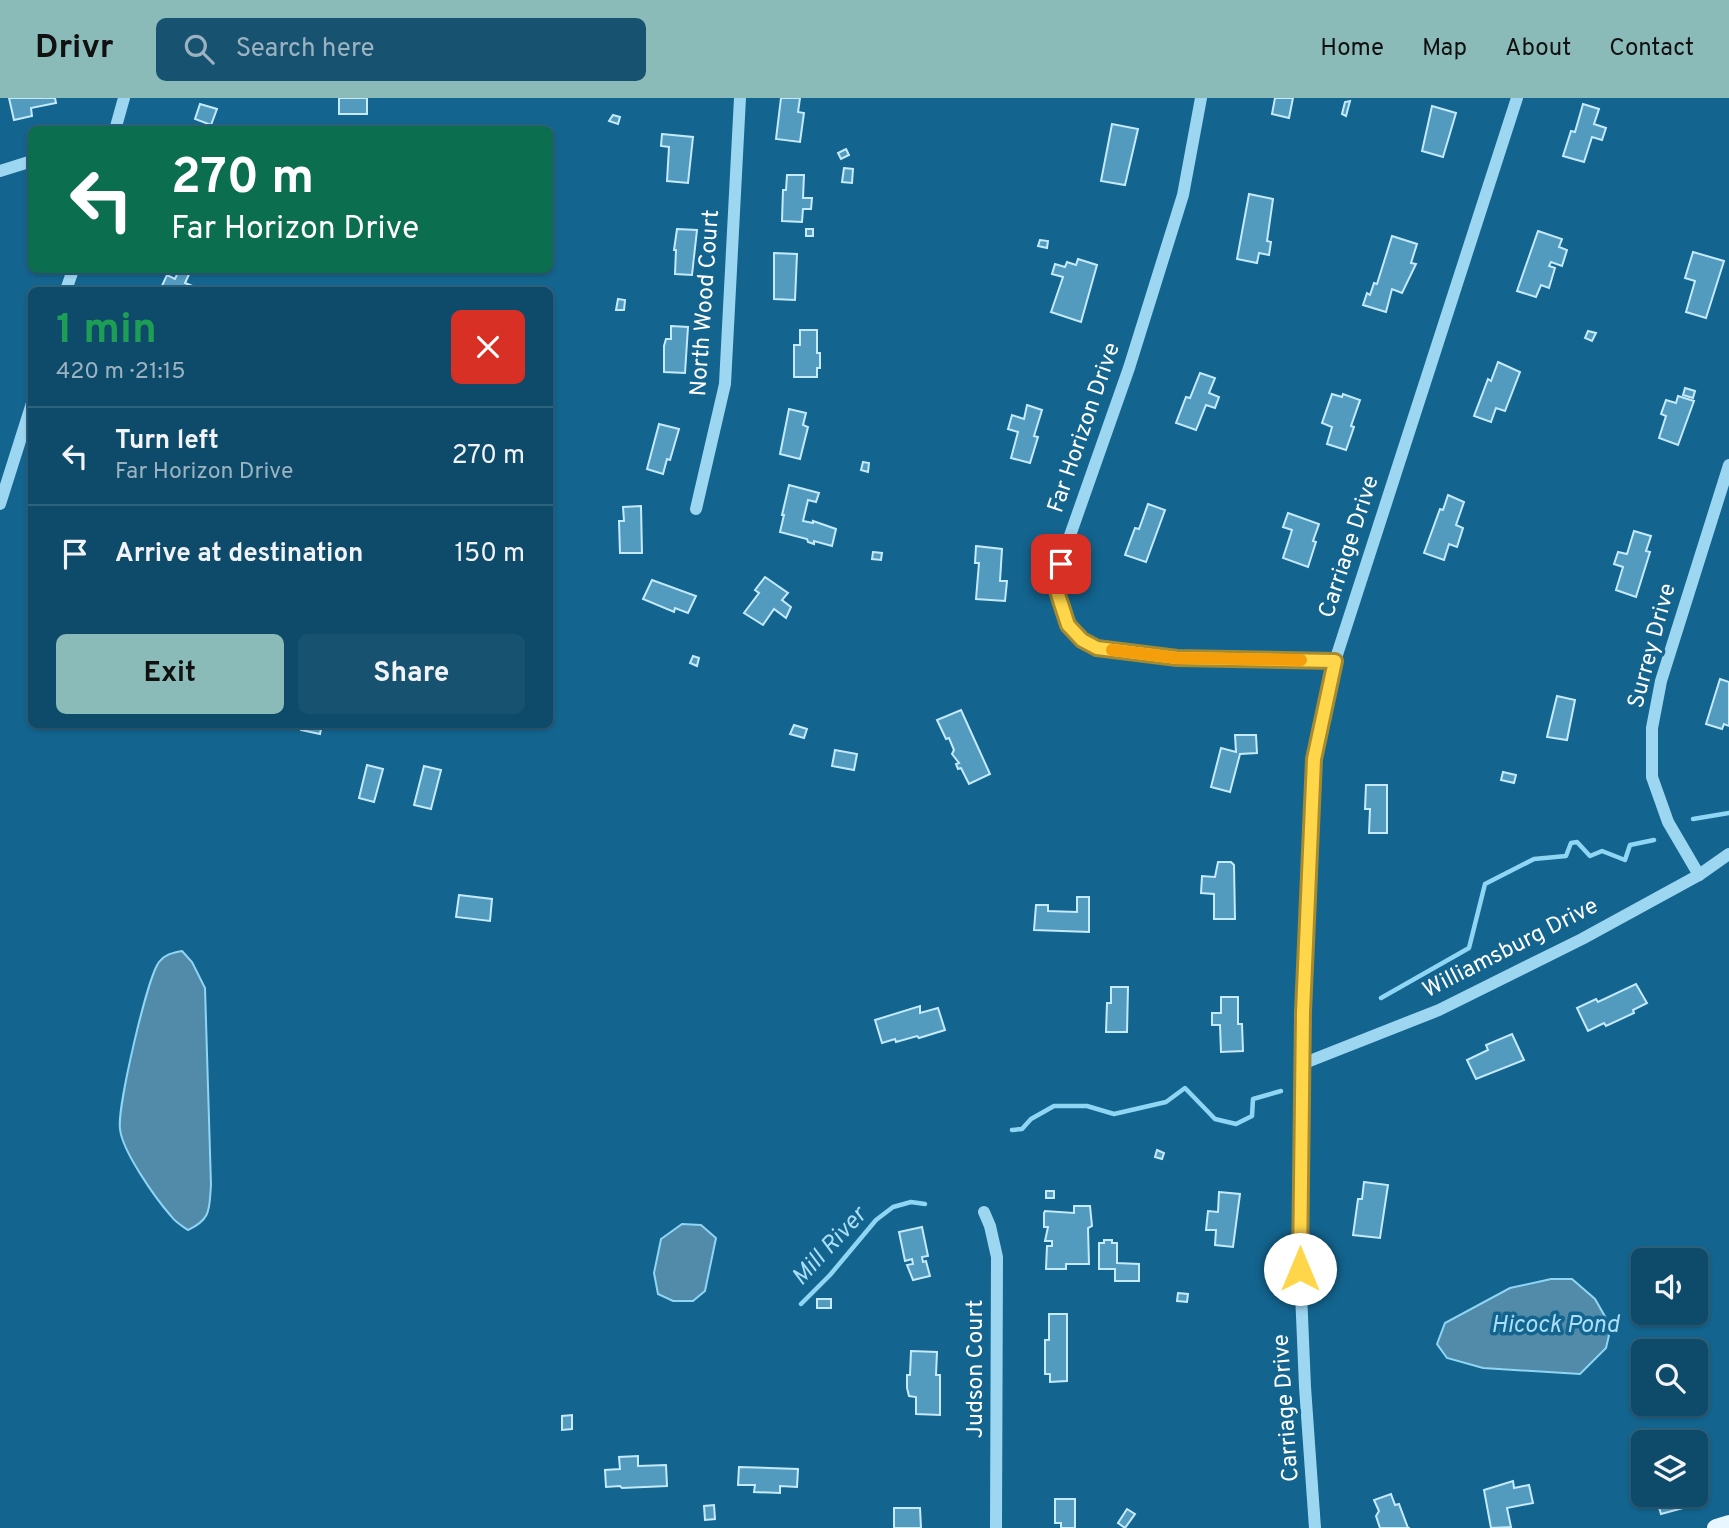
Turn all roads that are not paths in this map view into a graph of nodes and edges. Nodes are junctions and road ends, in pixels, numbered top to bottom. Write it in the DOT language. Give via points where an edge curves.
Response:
graph roads {
  1 [pos="124,98"];
  2 [pos="740,98"];
  3 [pos="1201,98"];
  4 [pos="1517,98"];
  5 [pos="116,126"];
  6 [pos="28,162"];
  7 [pos="0,171"];
  8 [pos="28,416"];
  9 [pos="1729,465"];
  10 [pos="0,504"];
  11 [pos="696,509"];
  12 [pos="1335,661"];
  13 [pos="1729,854"];
  14 [pos="1699,875"];
  15 [pos="1302,1064"];
  16 [pos="984,1212"];
  17 [pos="1729,1524"];
  18 [pos="996,1528"];
  19 [pos="1315,1528"];
  20 [pos="1716,1528"];
  1 -- 5 [label="street"];
  2 -- 11 [label="street, North Wood Court" via="725,384"];
  3 -- 12 [label="street, Far Horizon Drive" via="1183,195 1055,585 1068,625 1097,648 1177,658"];
  4 -- 12 [label="street, Carriage Drive"];
  6 -- 7 [label="street"];
  8 -- 10 [label="street"];
  9 -- 14 [label="street, Surrey Drive" via="1661,681 1652,728 1652,777 1668,822"];
  12 -- 15 [label="street, Carriage Drive" via="1314,759"];
  13 -- 14 [label="street, Williamsburg Drive"];
  14 -- 15 [label="street, Williamsburg Drive" via="1439,1010"];
  15 -- 19 [label="street, Carriage Drive" via="1300,1269"];
  16 -- 18 [label="street, Judson Court" via="997,1257"];
  17 -- 20 [label="main road"];
}
